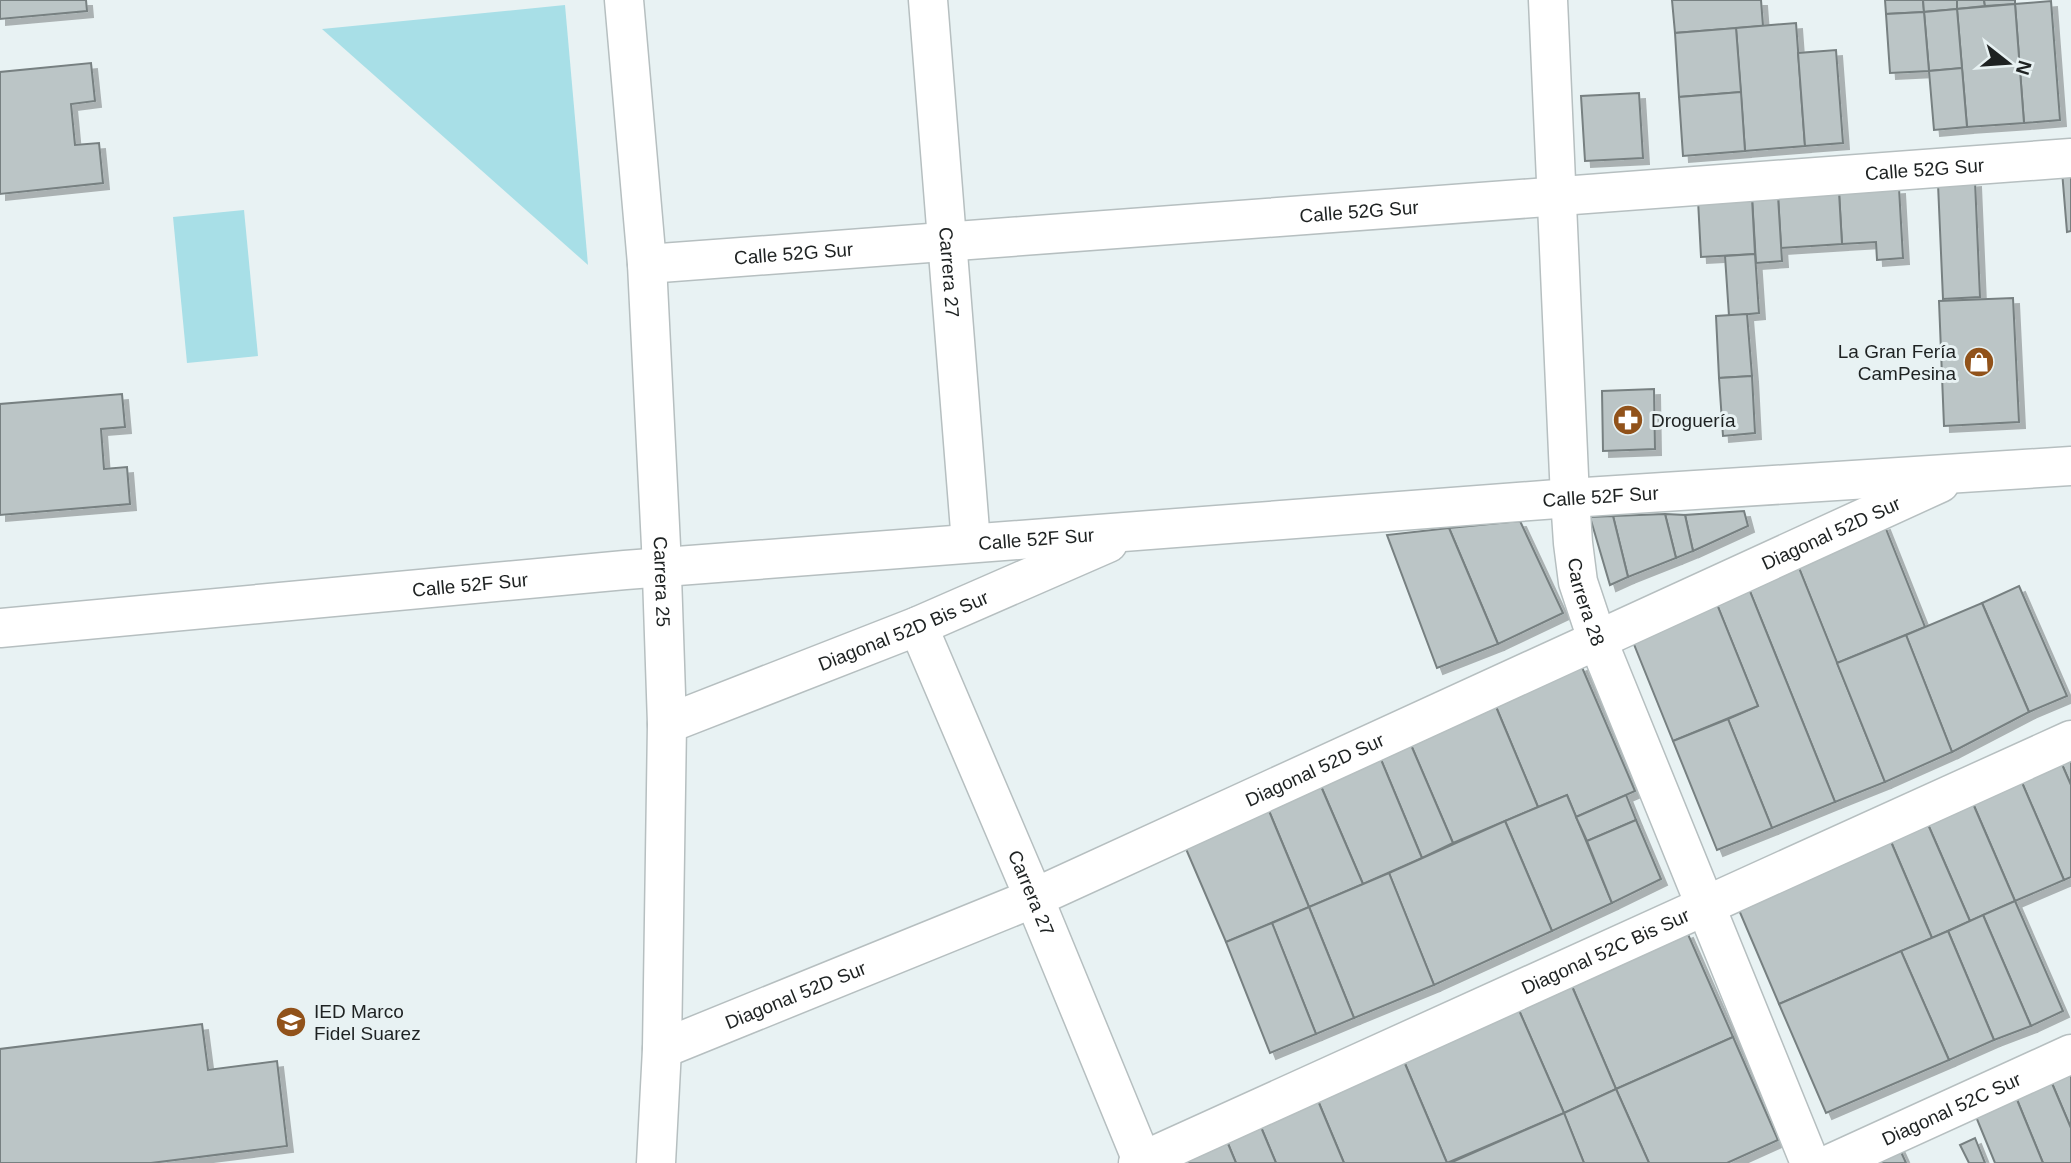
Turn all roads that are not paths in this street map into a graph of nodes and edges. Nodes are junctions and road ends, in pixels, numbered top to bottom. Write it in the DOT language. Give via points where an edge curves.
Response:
graph roads {
  1 [pos="624,0"];
  2 [pos="928,0"];
  3 [pos="1548,0"];
  4 [pos="2071,158"];
  5 [pos="1556,196"];
  6 [pos="948,242"];
  7 [pos="647,264"];
  8 [pos="2071,466"];
  9 [pos="1960,473"];
  10 [pos="1570,498"];
  11 [pos="1135,531"];
  12 [pos="971,543"];
  13 [pos="662,568"];
  14 [pos="918,626"];
  15 [pos="0,628"];
  16 [pos="1597,639"];
  17 [pos="667,724"];
  18 [pos="2071,740"];
  19 [pos="1034,898"];
  20 [pos="1704,905"];
  21 [pos="662,1049"];
  22 [pos="2071,1054"];
  23 [pos="1141,1162"];
  24 [pos="656,1163"];
  25 [pos="1810,1163"];
  26 [pos="1832,1163"];
  1 -- 7 [label="street, Carrera 25"];
  2 -- 6 [label="street, Carrera 27"];
  3 -- 5 [label="street, Carrera 28"];
  4 -- 5 [label="street, Calle 52G Sur"];
  5 -- 6 [label="street, Calle 52G Sur"];
  5 -- 10 [label="street, Carrera 28"];
  6 -- 7 [label="street, Calle 52G Sur"];
  6 -- 12 [label="street, Carrera 27"];
  7 -- 13 [label="street, Carrera 25"];
  8 -- 9 [label="street, Calle 52F Sur"];
  9 -- 10 [label="street, Calle 52F Sur"];
  9 -- 16 [label="street, Diagonal 52D Sur"];
  10 -- 11 [label="street, Calle 52F Sur"];
  10 -- 16 [label="street, Carrera 28" via="1578,582"];
  11 -- 12 [label="street, Calle 52F Sur"];
  11 -- 14 [label="street, Diagonal 52D Bis Sur"];
  12 -- 13 [label="street, Calle 52F Sur"];
  13 -- 15 [label="street, Calle 52F Sur"];
  13 -- 17 [label="street, Carrera 25"];
  14 -- 17 [label="street, Diagonal 52D Bis Sur"];
  14 -- 19 [label="street, Carrera 27"];
  16 -- 19 [label="street, Diagonal 52D Sur"];
  16 -- 20 [label="street, Carrera 28"];
  17 -- 21 [label="street, Carrera 25"];
  18 -- 20 [label="street, Diagonal 52C Bis Sur"];
  19 -- 21 [label="street, Diagonal 52D Sur"];
  19 -- 23 [label="street, Carrera 27"];
  20 -- 23 [label="street, Diagonal 52C Bis Sur"];
  20 -- 25 [label="street, Carrera 28"];
  21 -- 24 [label="street, Carrera 25"];
  22 -- 26 [label="street, Diagonal 52C Sur"];
}
